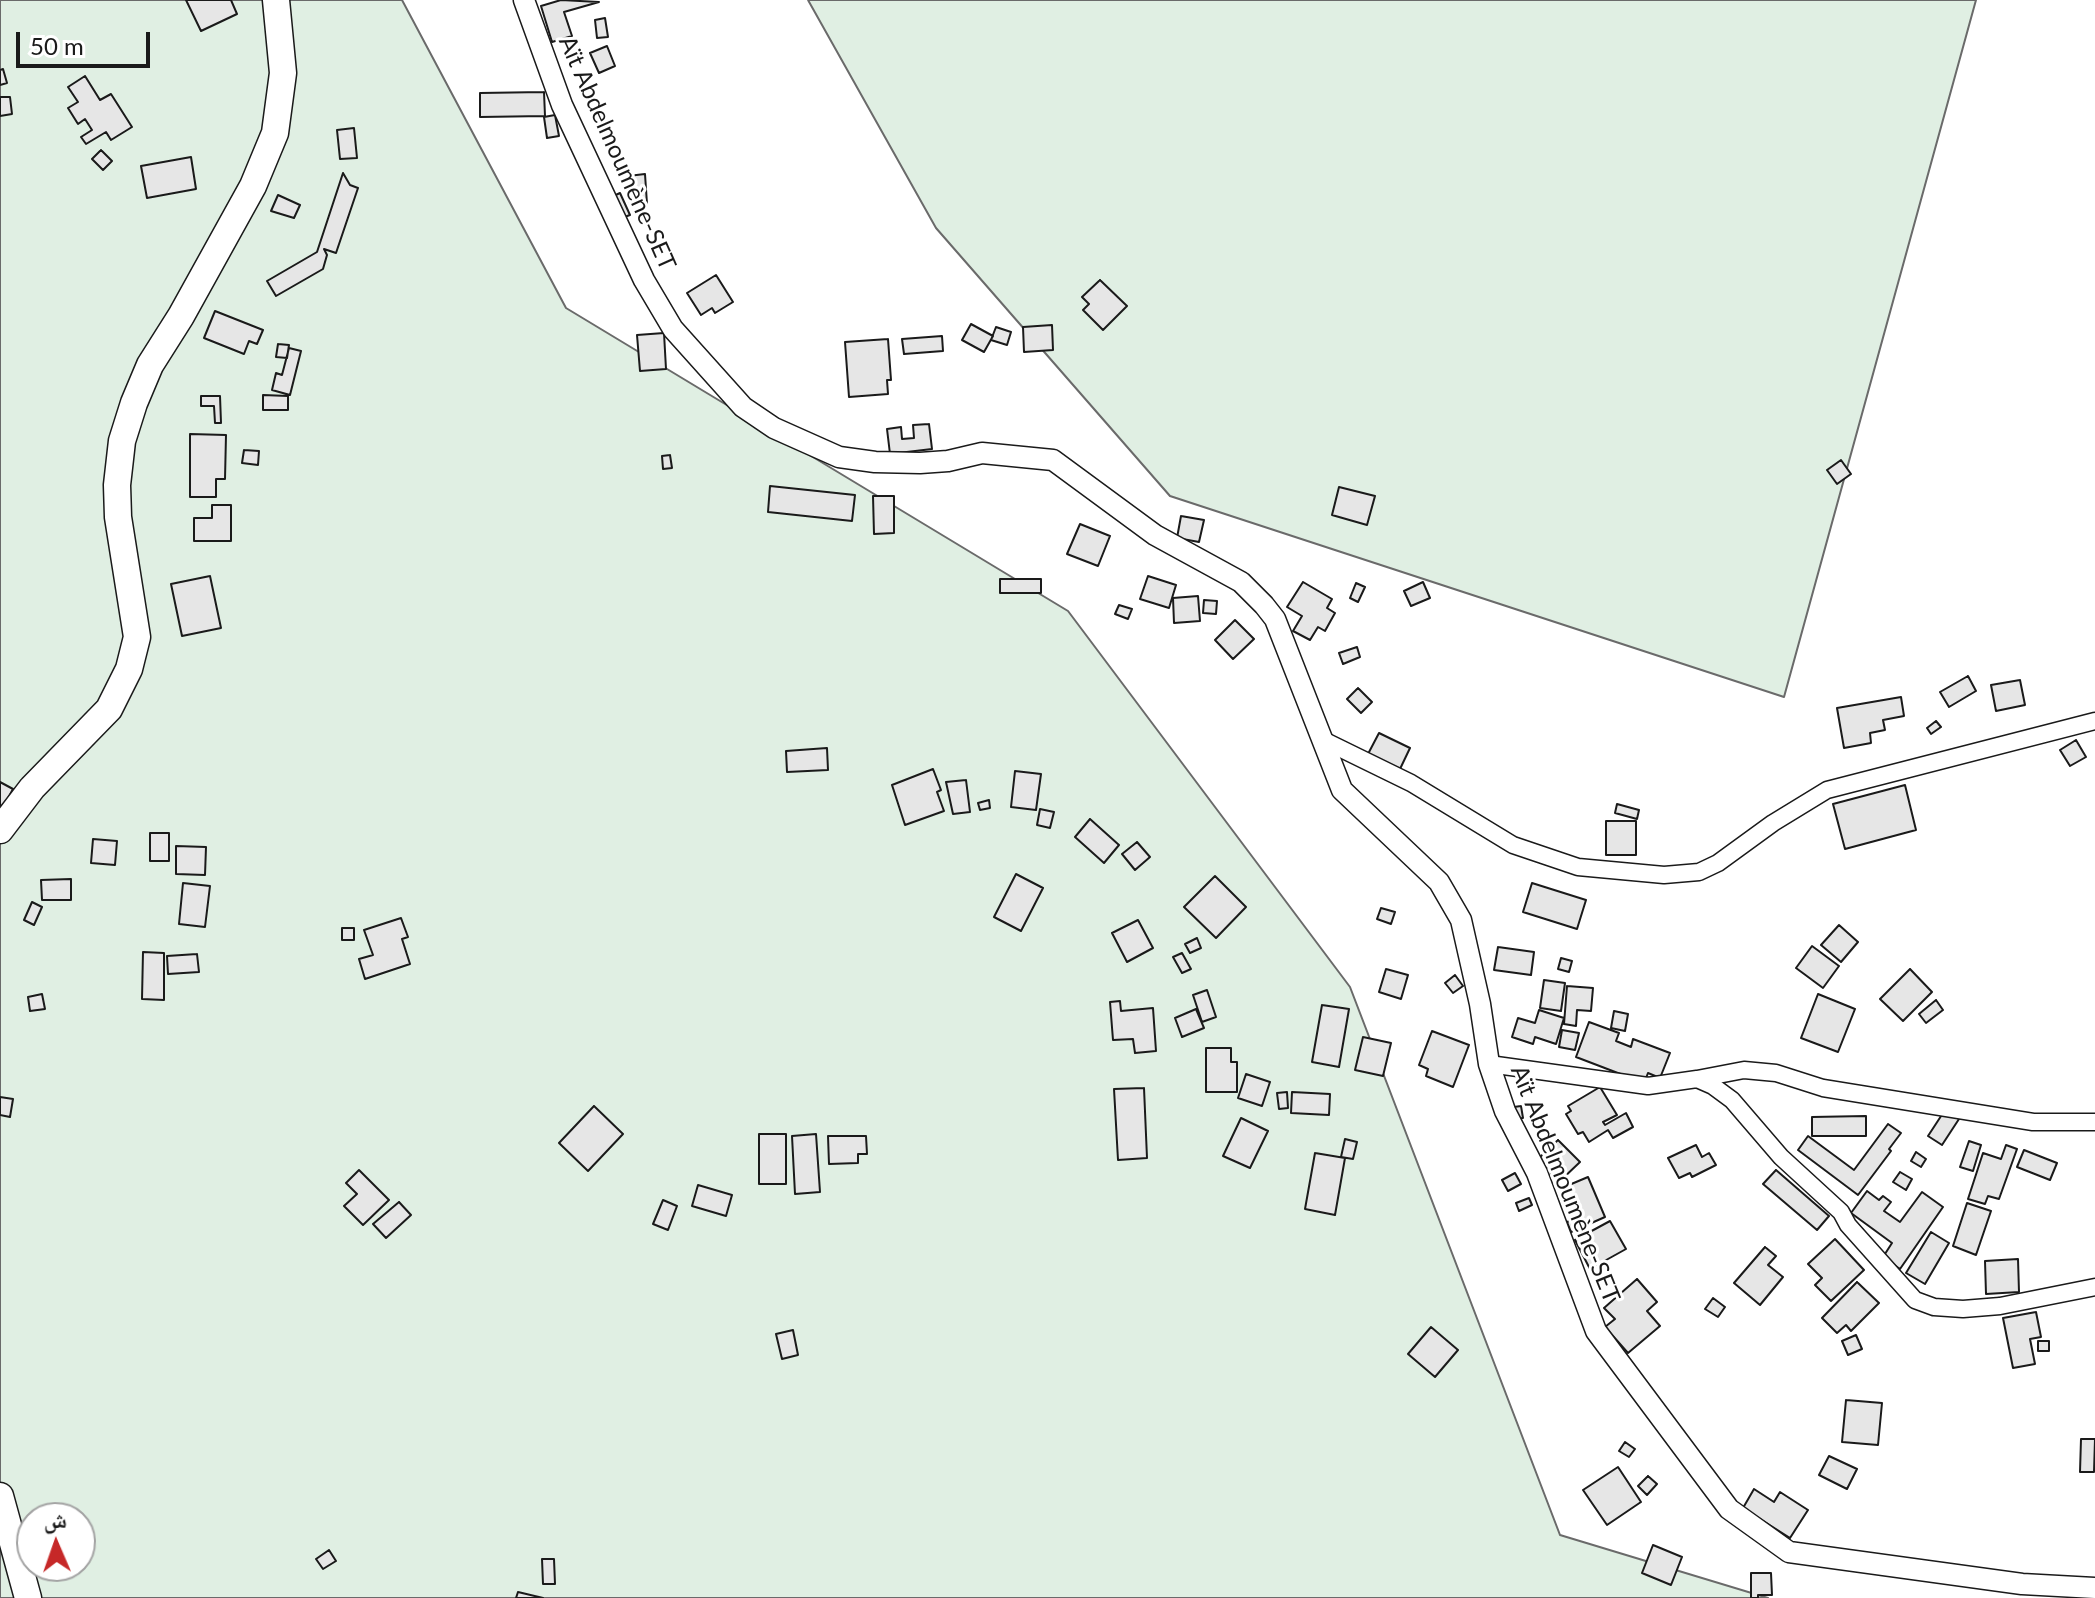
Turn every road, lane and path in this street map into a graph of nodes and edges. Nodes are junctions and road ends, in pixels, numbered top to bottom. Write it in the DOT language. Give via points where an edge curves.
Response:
graph roads {
  1 [pos="276,0"];
  2 [pos="524,0"];
  3 [pos="2095,721"];
  4 [pos="1323,740"];
  5 [pos="0,830"];
  6 [pos="1489,1064"];
  7 [pos="1697,1079"];
  8 [pos="2095,1122"];
  9 [pos="2095,1287"];
  10 [pos="0,1496"];
  11 [pos="2095,1588"];
  12 [pos="28,1598"];
  1 -- 5 [label="main road" via="283,73 275,133 253,186 150,365 122,441 118,517 137,637 129,669 109,709 32,788"];
  2 -- 4 [label="street, Aït Abdelmoumène-SET" via="562,105 644,280 673,329 743,407 774,428 839,457 920,463 982,453 1053,460 1155,535 1241,582 1264,605 1275,619"];
  3 -- 4 [label="street" via="1827,790 1718,863 1699,872 1664,875 1578,867 1513,845 1411,783"];
  4 -- 6 [label="street, Aït Abdelmoumène-SET" via="1342,790 1439,882 1461,920"];
  6 -- 7 [label="street" via="1648,1086"];
  6 -- 11 [label="street, Aït Abdelmoumène-SET" via="1505,1111 1537,1173 1596,1331 1729,1509 1789,1552 2022,1584"];
  7 -- 8 [label="street" via="1744,1070 1776,1073 1823,1088 2033,1122"];
  7 -- 9 [label="street" via="1732,1100 1781,1157 1841,1212 1915,1300 1963,1309"];
  10 -- 12 [label="main road"];
}
